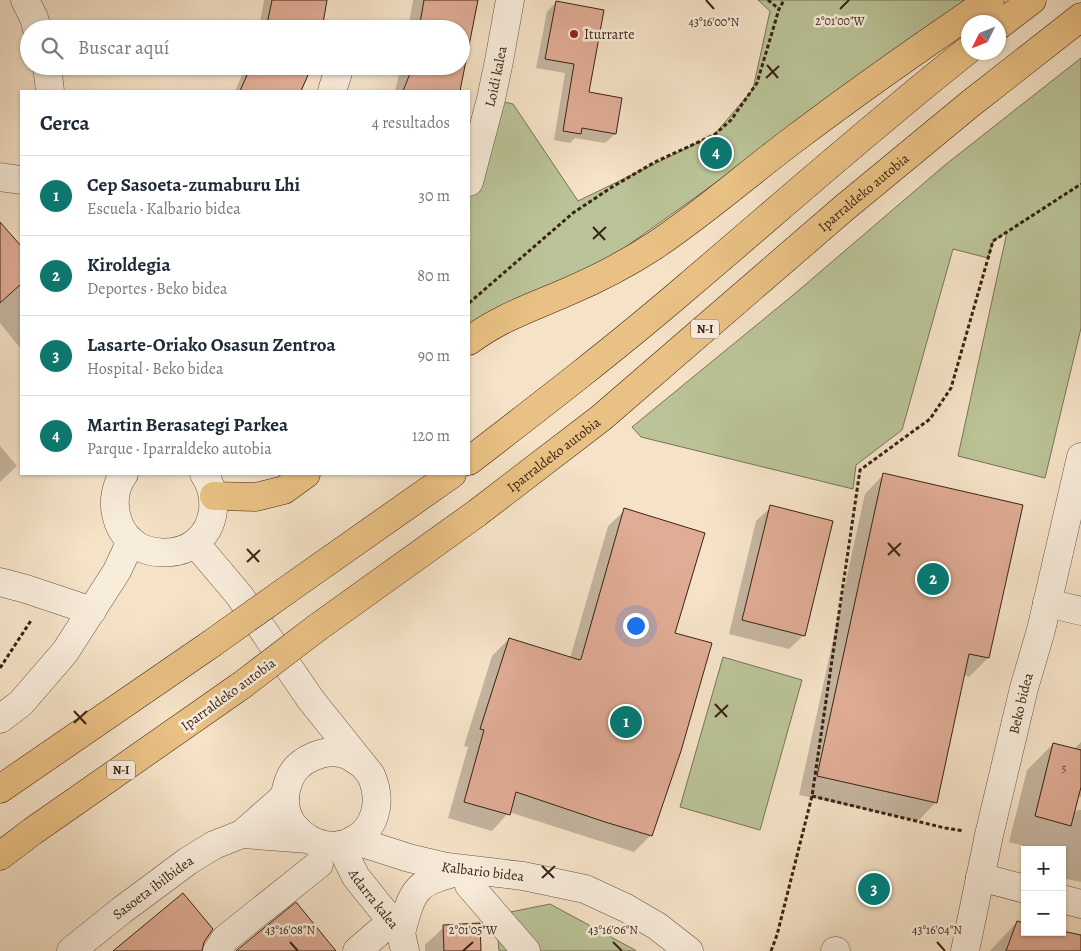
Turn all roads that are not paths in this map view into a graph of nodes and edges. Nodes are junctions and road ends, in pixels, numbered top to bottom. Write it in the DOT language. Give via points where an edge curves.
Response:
graph roads {
  1 [pos="25,0"];
  2 [pos="510,0"];
  3 [pos="990,0"];
  4 [pos="1032,0"];
  5 [pos="1081,18"];
  6 [pos="35,20"];
  7 [pos="1006,20"];
  8 [pos="961,56"];
  9 [pos="48,75"];
  10 [pos="337,75"];
  11 [pos="50,90"];
  12 [pos="332,90"];
  13 [pos="0,177"];
  14 [pos="470,178"];
  15 [pos="20,180"];
  16 [pos="470,340"];
  17 [pos="1081,457"];
  18 [pos="470,460"];
  19 [pos="124,475"];
  20 [pos="305,475"];
  21 [pos="451,475"];
  22 [pos="209,485"];
  23 [pos="131,541"];
  24 [pos="195,543"];
  25 [pos="0,582"];
  26 [pos="1046,603"];
  27 [pos="92,611"];
  28 [pos="1081,611"];
  29 [pos="311,700"];
  30 [pos="0,719"];
  31 [pos="360,763"];
  32 [pos="300,764"];
  33 [pos="0,789"];
  34 [pos="285,796"];
  35 [pos="375,815"];
  36 [pos="242,834"];
  37 [pos="308,839"];
  38 [pos="347,843"];
  39 [pos="0,856"];
  40 [pos="409,858"];
  41 [pos="319,864"];
  42 [pos="470,877"];
  43 [pos="980,877"];
  44 [pos="1021,888"];
  45 [pos="1066,900"];
  46 [pos="1081,904"];
  47 [pos="395,938"];
  48 [pos="218,947"];
  49 [pos="71,951"];
  50 [pos="357,951"];
  51 [pos="526,951"];
  52 [pos="689,951"];
  53 [pos="965,951"];
  1 -- 6 [label="street"];
  2 -- 14 [label="street, Loidi kalea" via="486,122"];
  3 -- 16 [label="highway" via="790,142 652,247 568,292 516,312"];
  4 -- 7 [label="highway"];
  5 -- 39 [label="highway, Iparraldeko autobia / N-I, bridge" via="844,208 601,418 242,685"];
  8 -- 18 [label="highway" via="585,372"];
  9 -- 11 [label="street"];
  10 -- 12 [label="street"];
  13 -- 15 [label="street"];
  17 -- 26 [label="street, Beko bidea"];
  19 -- 23 [label="street" via="115,496 115,508 118,522"];
  20 -- 22 [label="highway" via="284,490 256,497"];
  21 -- 33 [label="highway, bridge"];
  22 -- 24 [label="street" via="214,510 209,525"];
  23 -- 24 [label="street" via="156,552 171,552"];
  23 -- 27 [label="street"];
  24 -- 29 [label="street" via="239,595"];
  25 -- 27 [label="street"];
  26 -- 28 [label="street"];
  26 -- 43 [label="street, Beko bidea"];
  27 -- 30 [label="street" via="65,652 22,703"];
  29 -- 31 [label="street"];
  29 -- 32 [label="street" via="312,734"];
  31 -- 32 [label="street" via="346,755 331,752 316,755"];
  31 -- 35 [label="street" via="376,785"];
  32 -- 34 [label="street" via="292,774"];
  34 -- 36 [label="street, Sasoeta ibilbidea"];
  34 -- 37 [label="street" via="290,822"];
  35 -- 38 [label="street" via="370,826"];
  35 -- 40 [label="street"];
  36 -- 37 [label="street, Sasoeta ibilbidea"];
  36 -- 49 [label="street, Sasoeta ibilbidea" via="188,860"];
  37 -- 38 [label="street" via="328,846"];
  38 -- 40 [label="street, Kalbario bidea"];
  38 -- 47 [label="street, Adarra kalea" via="356,876"];
  40 -- 42 [label="street, Kalbario bidea" via="447,867"];
  41 -- 48 [label="street"];
  42 -- 47 [label="street" via="435,878 423,884 408,906"];
  42 -- 51 [label="street"];
  42 -- 52 [label="street, Kalbario bidea" via="523,876 586,889 657,926"];
  43 -- 44 [label="street"];
  43 -- 53 [label="street, Beko bidea"];
  45 -- 46 [label="street"];
  47 -- 50 [label="street"];
}
